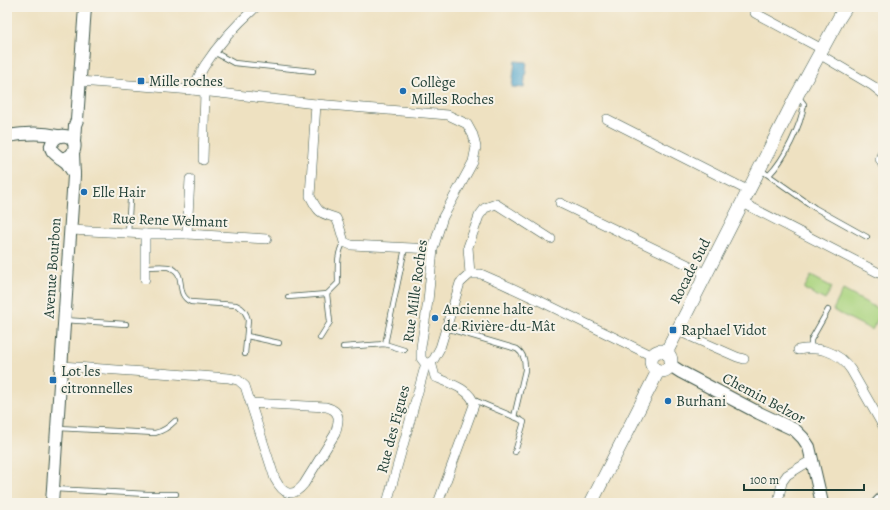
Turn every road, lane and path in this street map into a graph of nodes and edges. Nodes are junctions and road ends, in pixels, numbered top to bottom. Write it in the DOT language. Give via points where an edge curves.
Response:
graph roads {
  1 [pos="85,7"];
  2 [pos="256,7"];
  3 [pos="846,7"];
  4 [pos="755,13"];
  5 [pos="820,51"];
  6 [pos="214,52"];
  7 [pos="314,71"];
  8 [pos="80,81"];
  9 [pos="192,90"];
  10 [pos="205,92"];
  11 [pos="883,94"];
  12 [pos="316,104"];
  13 [pos="607,119"];
  14 [pos="7,136"];
  15 [pos="64,143"];
  16 [pos="203,160"];
  17 [pos="764,172"];
  18 [pos="74,173"];
  19 [pos="190,179"];
  20 [pos="749,191"];
  21 [pos="130,200"];
  22 [pos="560,203"];
  23 [pos="743,203"];
  24 [pos="71,230"];
  25 [pos="128,233"];
  26 [pos="145,234"];
  27 [pos="187,234"];
  28 [pos="866,237"];
  29 [pos="268,239"];
  30 [pos="551,239"];
  31 [pos="344,242"];
  32 [pos="405,248"];
  33 [pos="433,249"];
  34 [pos="146,267"];
  35 [pos="470,274"];
  36 [pos="707,274"];
  37 [pos="883,275"];
  38 [pos="145,279"];
  39 [pos="328,294"];
  40 [pos="288,297"];
  41 [pos="828,310"];
  42 [pos="64,320"];
  43 [pos="126,324"];
  44 [pos="446,328"];
  45 [pos="678,331"];
  46 [pos="246,336"];
  47 [pos="320,338"];
  48 [pos="279,343"];
  49 [pos="385,344"];
  50 [pos="343,347"];
  51 [pos="811,348"];
  52 [pos="404,350"];
  53 [pos="798,350"];
  54 [pos="666,352"];
  55 [pos="245,354"];
  56 [pos="652,356"];
  57 [pos="744,359"];
  58 [pos="428,363"];
  59 [pos="60,366"];
  60 [pos="664,368"];
  61 [pos="474,400"];
  62 [pos="251,403"];
  63 [pos="514,417"];
  64 [pos="176,421"];
  65 [pos="883,426"];
  66 [pos="56,428"];
  67 [pos="515,452"];
  68 [pos="813,459"];
  69 [pos="52,488"];
  70 [pos="288,493"];
  71 [pos="176,494"];
  72 [pos="883,498"];
  73 [pos="52,503"];
  74 [pos="285,503"];
  75 [pos="387,503"];
  76 [pos="438,503"];
  77 [pos="591,503"];
  78 [pos="778,503"];
  79 [pos="822,503"];
  80 [pos="878,503"];
  1 -- 8 [label="street, Avenue Bourbon"];
  2 -- 6 [label="street" via="242,19"];
  3 -- 5 [label="main road, Rocade Sud"];
  4 -- 5 [label="street"];
  5 -- 11 [label="street"];
  5 -- 17 [label="main road, Rocade Sud" via="796,97"];
  6 -- 7 [label="lane" via="234,63"];
  6 -- 9 [label="street"];
  8 -- 9 [label="street, Rue Mille Roches"];
  8 -- 15 [label="street, Avenue Bourbon" via="77,120"];
  9 -- 10 [label="street, Rue Mille Roches"];
  10 -- 12 [label="street, Rue Mille Roches"];
  10 -- 16 [label="street"];
  12 -- 31 [label="street" via="310,196 316,209 336,218"];
  12 -- 33 [label="street, Rue Mille Roches" via="448,115 467,124 476,147 473,162 443,217"];
  13 -- 20 [label="street"];
  14 -- 15 [label="street" via="24,133 47,134"];
  15 -- 18 [label="street, Avenue Bourbon"];
  15 -- 18 [label="street" via="67,158 60,158"];
  17 -- 20 [label="main road, Rocade Sud"];
  17 -- 28 [label="lane" via="815,208"];
  18 -- 24 [label="street, Avenue Bourbon"];
  19 -- 27 [label="street"];
  20 -- 23 [label="main road, Rocade Sud"];
  21 -- 25 [label="lane"];
  22 -- 36 [label="street"];
  23 -- 36 [label="main road, Rocade Sud"];
  23 -- 37 [label="street"];
  24 -- 25 [label="street, Rue Rene Welmant"];
  24 -- 42 [label="street, Avenue Bourbon"];
  25 -- 26 [label="street, Rue Rene Welmant"];
  26 -- 27 [label="street, Rue Rene Welmant"];
  26 -- 34 [label="street"];
  27 -- 29 [label="street, Rue Rene Welmant"];
  30 -- 35 [label="street" via="496,204 485,208 479,216 468,247"];
  31 -- 32 [label="street" via="351,245"];
  31 -- 39 [label="lane" via="340,248 338,283"];
  32 -- 33 [label="street"];
  32 -- 49 [label="lane"];
  33 -- 58 [label="street, Rue Mille Roches" via="421,347 421,358"];
  34 -- 38 [label="street"];
  34 -- 46 [label="lane" via="168,267 173,270 180,277 182,294 191,302 236,305 242,308 248,320"];
  35 -- 44 [label="street" via="460,283"];
  35 -- 56 [label="street" via="481,274 497,281"];
  36 -- 45 [label="main road, Rocade Sud"];
  39 -- 40 [label="lane"];
  39 -- 47 [label="lane" via="330,322"];
  41 -- 51 [label="lane" via="812,340"];
  42 -- 43 [label="lane"];
  42 -- 59 [label="street, Avenue Bourbon"];
  44 -- 58 [label="street" via="440,348 434,359"];
  44 -- 63 [label="lane" via="517,348 521,352 524,356 525,370"];
  45 -- 54 [label="main road, Rocade Sud"];
  45 -- 57 [label="street"];
  46 -- 48 [label="lane"];
  46 -- 55 [label="lane"];
  49 -- 50 [label="lane"];
  49 -- 52 [label="lane"];
  51 -- 53 [label="street"];
  51 -- 65 [label="street" via="833,354 848,365"];
  54 -- 56 [label="main road" via="660,351"];
  54 -- 60 [label="main road" via="671,360"];
  56 -- 60 [label="main road" via="651,362 656,370"];
  58 -- 61 [label="street, Rue Mille Roches" via="435,376 465,391"];
  58 -- 75 [label="street, Rue des Figues"];
  59 -- 62 [label="street" via="229,378 238,380 245,386"];
  59 -- 66 [label="street, Avenue Bourbon"];
  60 -- 68 [label="street, Chemin Belzor" via="681,372 759,414 795,430 804,438"];
  60 -- 77 [label="main road"];
  61 -- 63 [label="lane"];
  61 -- 76 [label="street"];
  62 -- 70 [label="street" via="275,479"];
  62 -- 70 [label="street" via="326,407 337,412 338,425 335,434 300,489"];
  63 -- 67 [label="lane" via="524,422"];
  64 -- 66 [label="lane" via="155,433"];
  66 -- 69 [label="street, Avenue Bourbon"];
  68 -- 78 [label="street" via="787,475 782,482"];
  68 -- 79 [label="street, Chemin Belzor"];
  69 -- 71 [label="lane"];
  69 -- 73 [label="street, Avenue Bourbon"];
  70 -- 74 [label="street"];
  72 -- 80 [label="street"];
}
